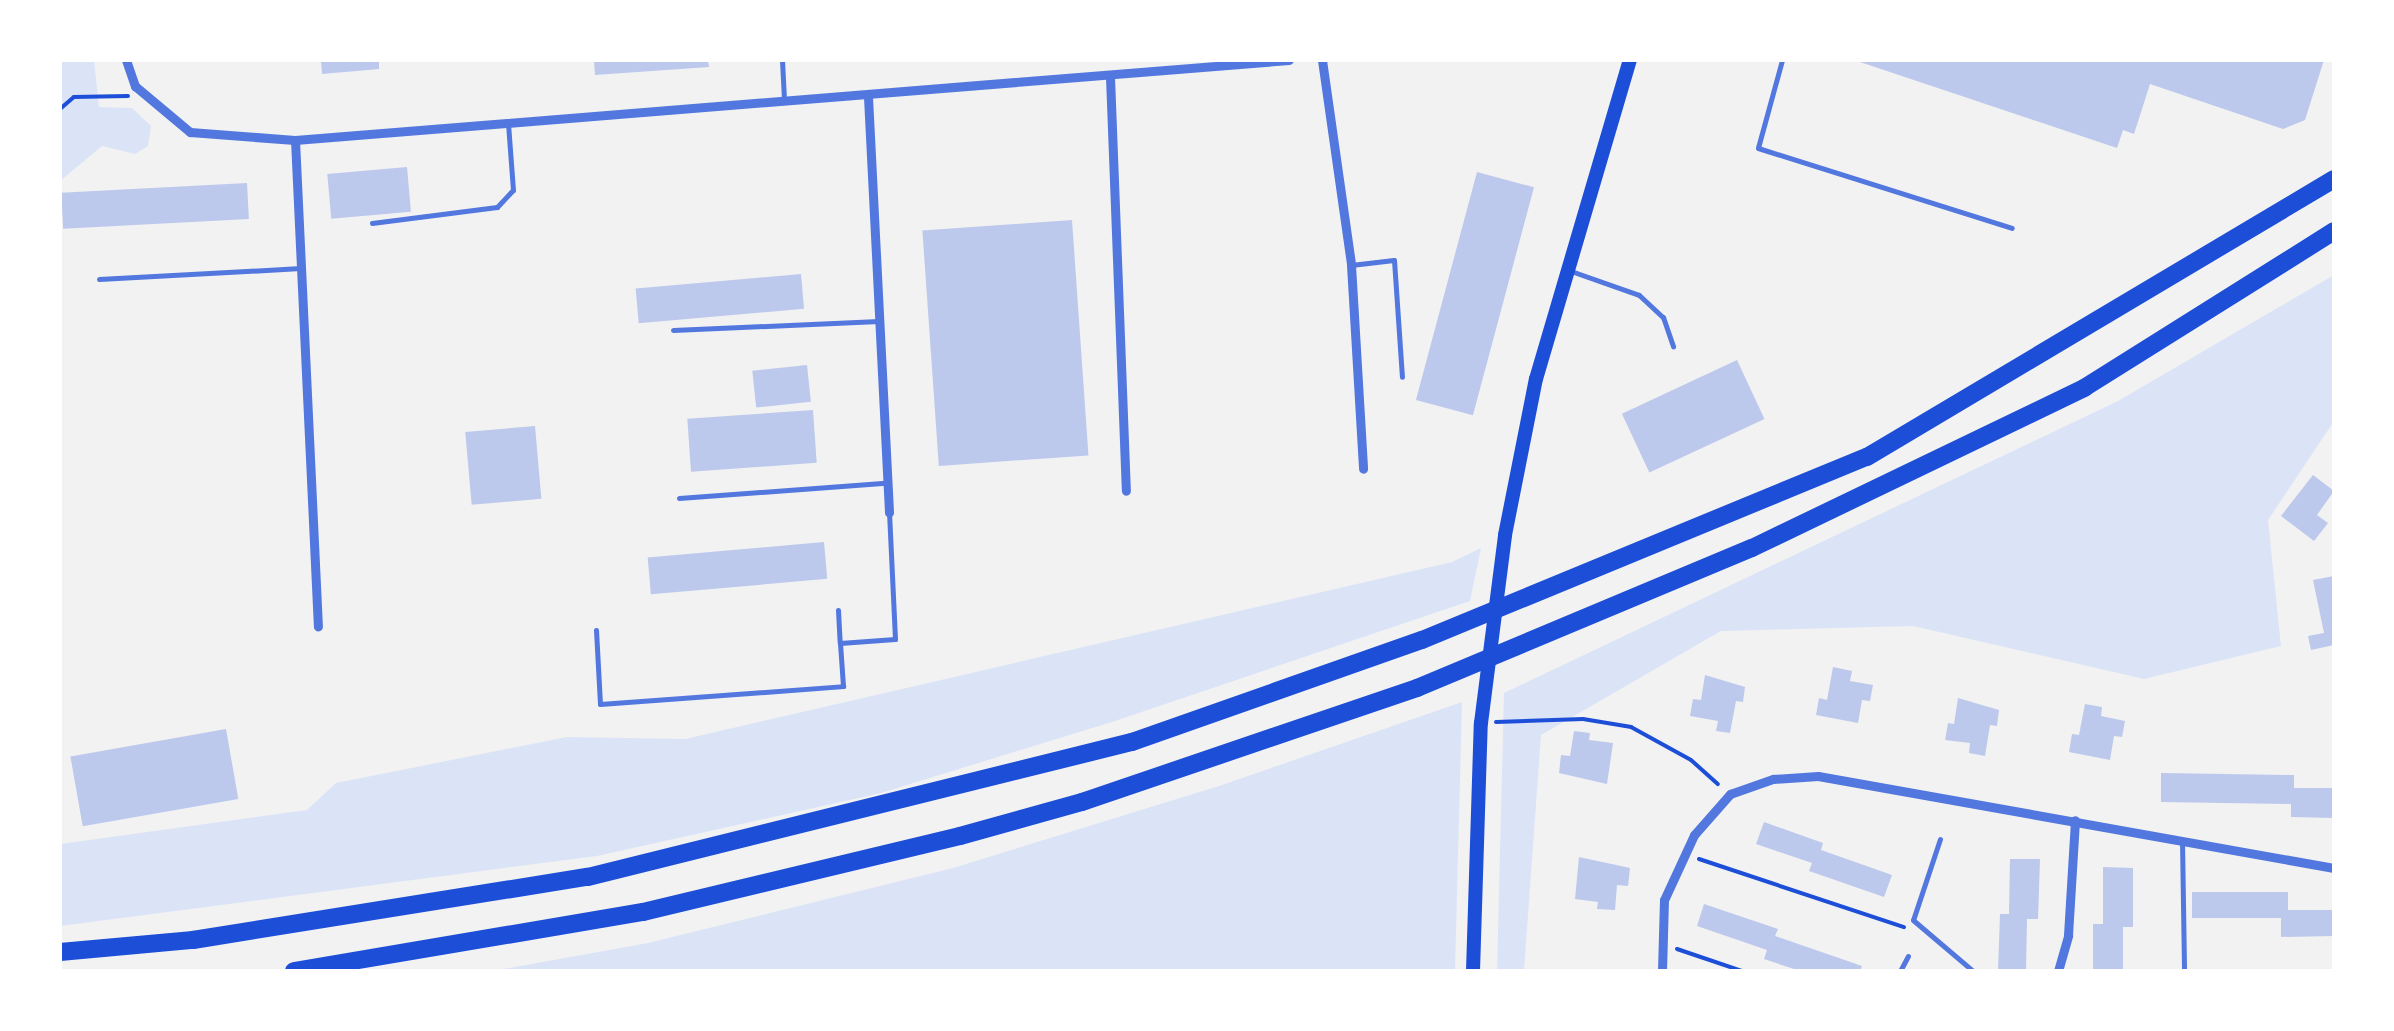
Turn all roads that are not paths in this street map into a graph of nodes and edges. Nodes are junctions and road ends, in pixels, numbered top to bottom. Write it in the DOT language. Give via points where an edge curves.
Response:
graph roads {
  1 [pos="126,60"];
  2 [pos="782,60"];
  3 [pos="1288,60"];
  4 [pos="1322,60"];
  5 [pos="1630,60"];
  6 [pos="1782,60"];
  7 [pos="1226,63"];
  8 [pos="1110,77"];
  9 [pos="868,97"];
  10 [pos="784,103"];
  11 [pos="508,124"];
  12 [pos="295,140"];
  13 [pos="2334,179"];
  14 [pos="372,223"];
  15 [pos="2012,228"];
  16 [pos="2334,231"];
  17 [pos="1351,265"];
  18 [pos="301,268"];
  19 [pos="1566,269"];
  20 [pos="99,279"];
  21 [pos="879,320"];
  22 [pos="673,330"];
  23 [pos="1673,346"];
  24 [pos="1402,378"];
  25 [pos="1363,469"];
  26 [pos="888,482"];
  27 [pos="1126,492"];
  28 [pos="679,498"];
  29 [pos="889,512"];
  30 [pos="838,610"];
  31 [pos="318,626"];
  32 [pos="596,630"];
  33 [pos="840,644"];
  34 [pos="2074,820"];
  35 [pos="1940,839"];
  36 [pos="2182,840"];
  37 [pos="2334,868"];
  38 [pos="60,952"];
  39 [pos="1908,956"];
  40 [pos="294,971"];
  41 [pos="1472,971"];
  42 [pos="1662,971"];
  43 [pos="1900,971"];
  44 [pos="1972,971"];
  45 [pos="2058,971"];
  46 [pos="2184,971"];
  1 -- 12 [label="street" via="136,86 190,132"];
  2 -- 10 [label="lane"];
  3 -- 7 [label="street"];
  4 -- 17 [label="street"];
  5 -- 19 [label="main road"];
  6 -- 15 [label="lane" via="1758,148"];
  7 -- 8 [label="street"];
  8 -- 9 [label="street"];
  8 -- 27 [label="street"];
  9 -- 10 [label="street"];
  9 -- 21 [label="street"];
  10 -- 11 [label="street"];
  11 -- 12 [label="street"];
  11 -- 14 [label="lane" via="513,190 497,207"];
  12 -- 18 [label="street"];
  13 -- 38 [label="highway" via="1867,457 1422,640 1132,742 588,877 194,940"];
  16 -- 40 [label="highway" via="2084,388 1752,548 1418,688 1082,802 941,841 643,912"];
  17 -- 24 [label="lane" via="1394,260"];
  17 -- 25 [label="street"];
  18 -- 20 [label="lane"];
  18 -- 31 [label="street"];
  19 -- 23 [label="lane" via="1639,295 1664,318"];
  19 -- 41 [label="main road" via="1505,535 1481,723"];
  21 -- 22 [label="lane"];
  21 -- 26 [label="street"];
  26 -- 28 [label="lane"];
  26 -- 29 [label="street"];
  29 -- 33 [label="lane" via="895,640"];
  30 -- 33 [label="lane"];
  32 -- 33 [label="lane" via="600,704 844,686"];
  34 -- 36 [label="street"];
  34 -- 42 [label="street" via="1818,776 1773,778 1730,794 1694,835 1664,900"];
  34 -- 45 [label="street" via="2068,935"];
  35 -- 44 [label="lane" via="1913,920"];
  36 -- 37 [label="street"];
  36 -- 46 [label="lane"];
  39 -- 43 [label="lane"];
}
